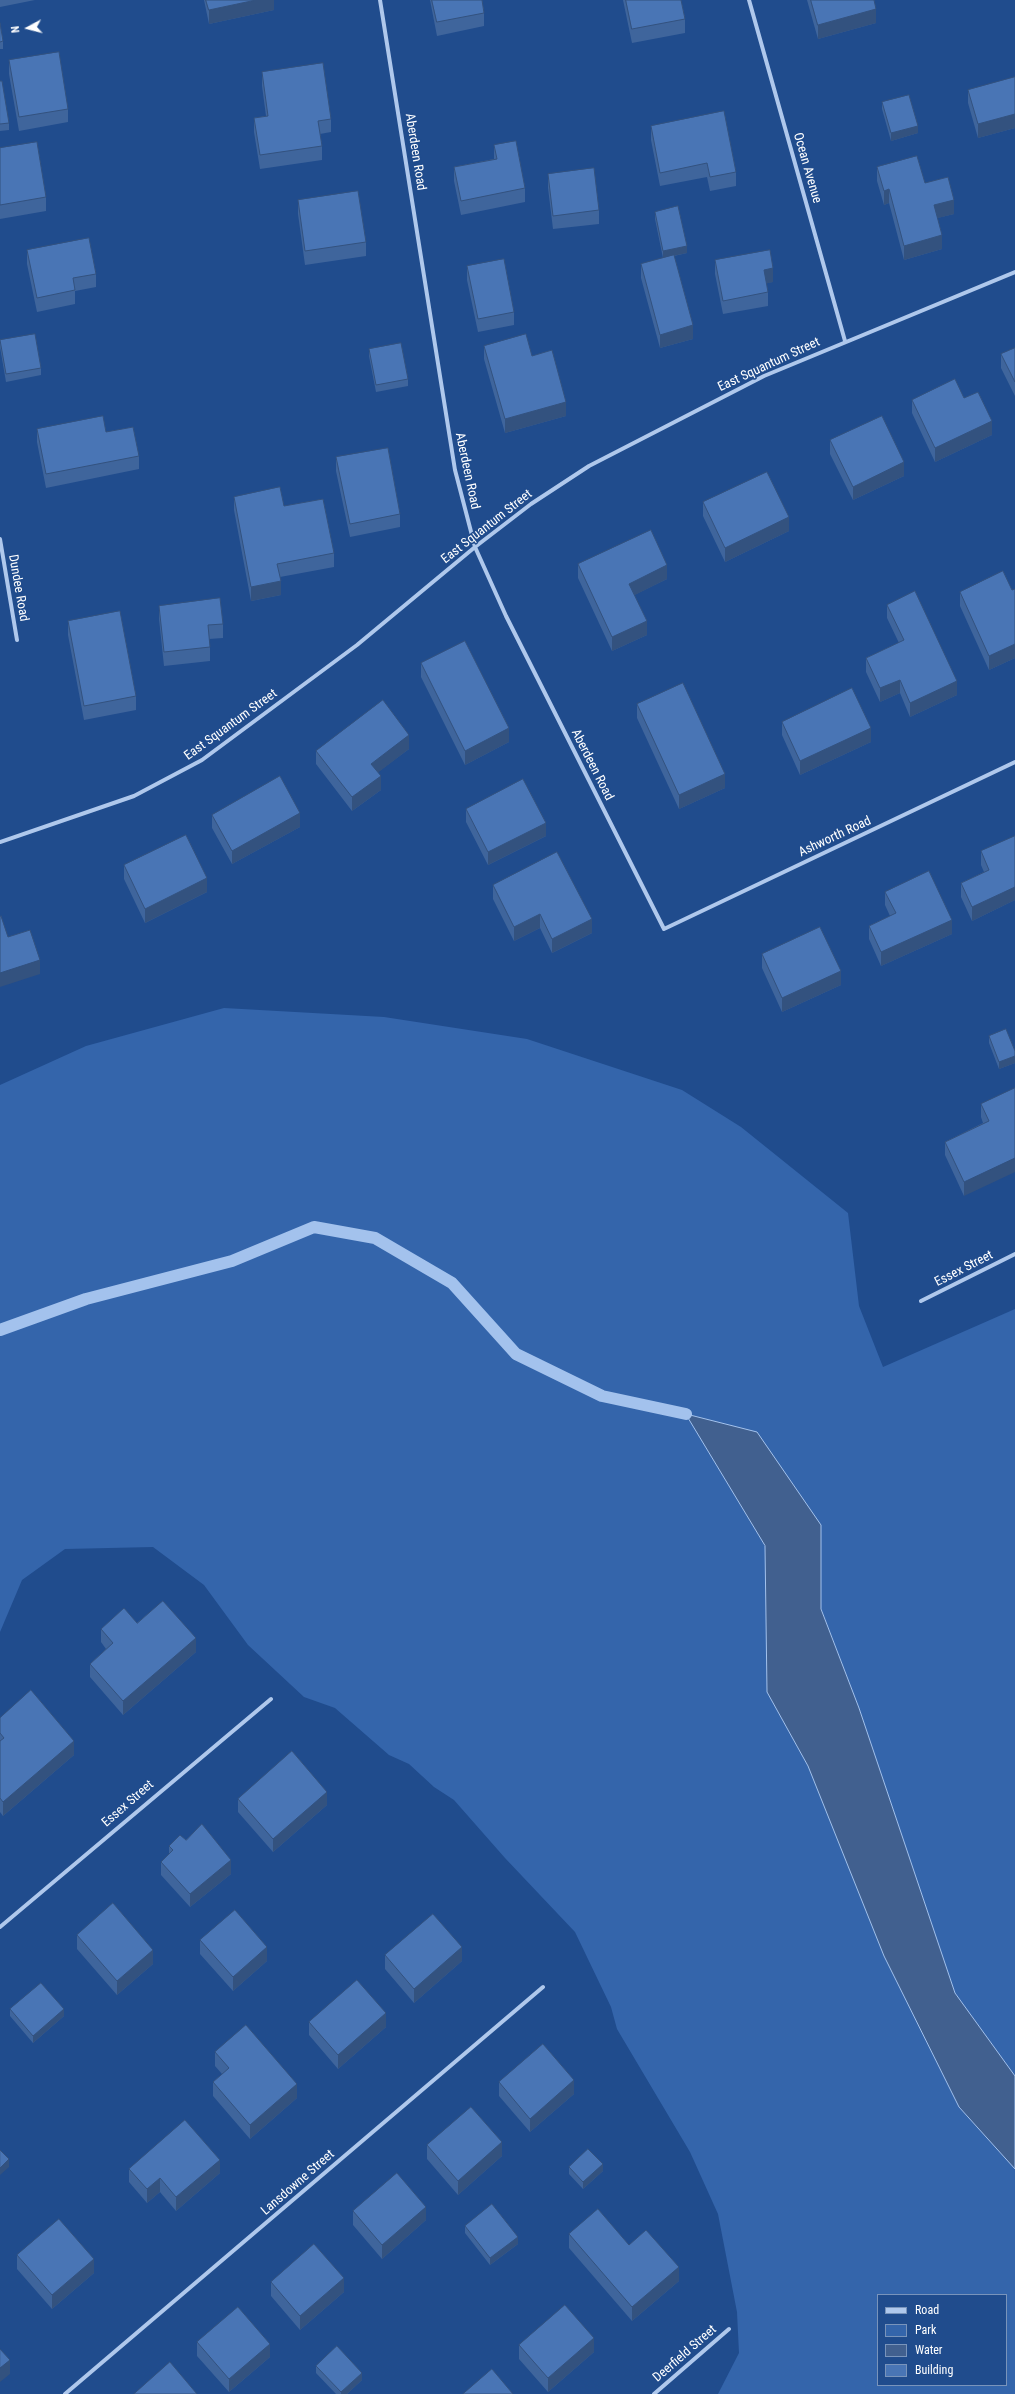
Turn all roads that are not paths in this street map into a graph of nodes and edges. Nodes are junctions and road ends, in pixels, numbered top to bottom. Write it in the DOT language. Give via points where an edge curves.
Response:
graph roads {
  1 [pos="380,0"];
  2 [pos="749,0"];
  3 [pos="1015,272"];
  4 [pos="845,341"];
  5 [pos="0,539"];
  6 [pos="475,547"];
  7 [pos="17,640"];
  8 [pos="1015,762"];
  9 [pos="0,842"];
  10 [pos="664,930"];
  11 [pos="1015,1254"];
  12 [pos="921,1301"];
  13 [pos="271,1699"];
  14 [pos="0,1927"];
  15 [pos="543,1987"];
  16 [pos="729,2329"];
  17 [pos="65,2394"];
  18 [pos="654,2394"];
  1 -- 6 [label="street, Aberdeen Road" via="455,470"];
  2 -- 4 [label="street, Ocean Avenue"];
  3 -- 4 [label="street, East Squantum Street"];
  4 -- 6 [label="street, East Squantum Street" via="764,376 589,466 531,504"];
  5 -- 7 [label="street, Dundee Road"];
  6 -- 9 [label="street, East Squantum Street" via="357,644 202,760 134,796"];
  6 -- 10 [label="street, Aberdeen Road" via="506,616"];
  8 -- 10 [label="street, Ashworth Road"];
  11 -- 12 [label="street, Essex Street"];
  13 -- 14 [label="street, Essex Street"];
  15 -- 17 [label="street, Lansdowne Street"];
  16 -- 18 [label="street, Deerfield Street"];
}
